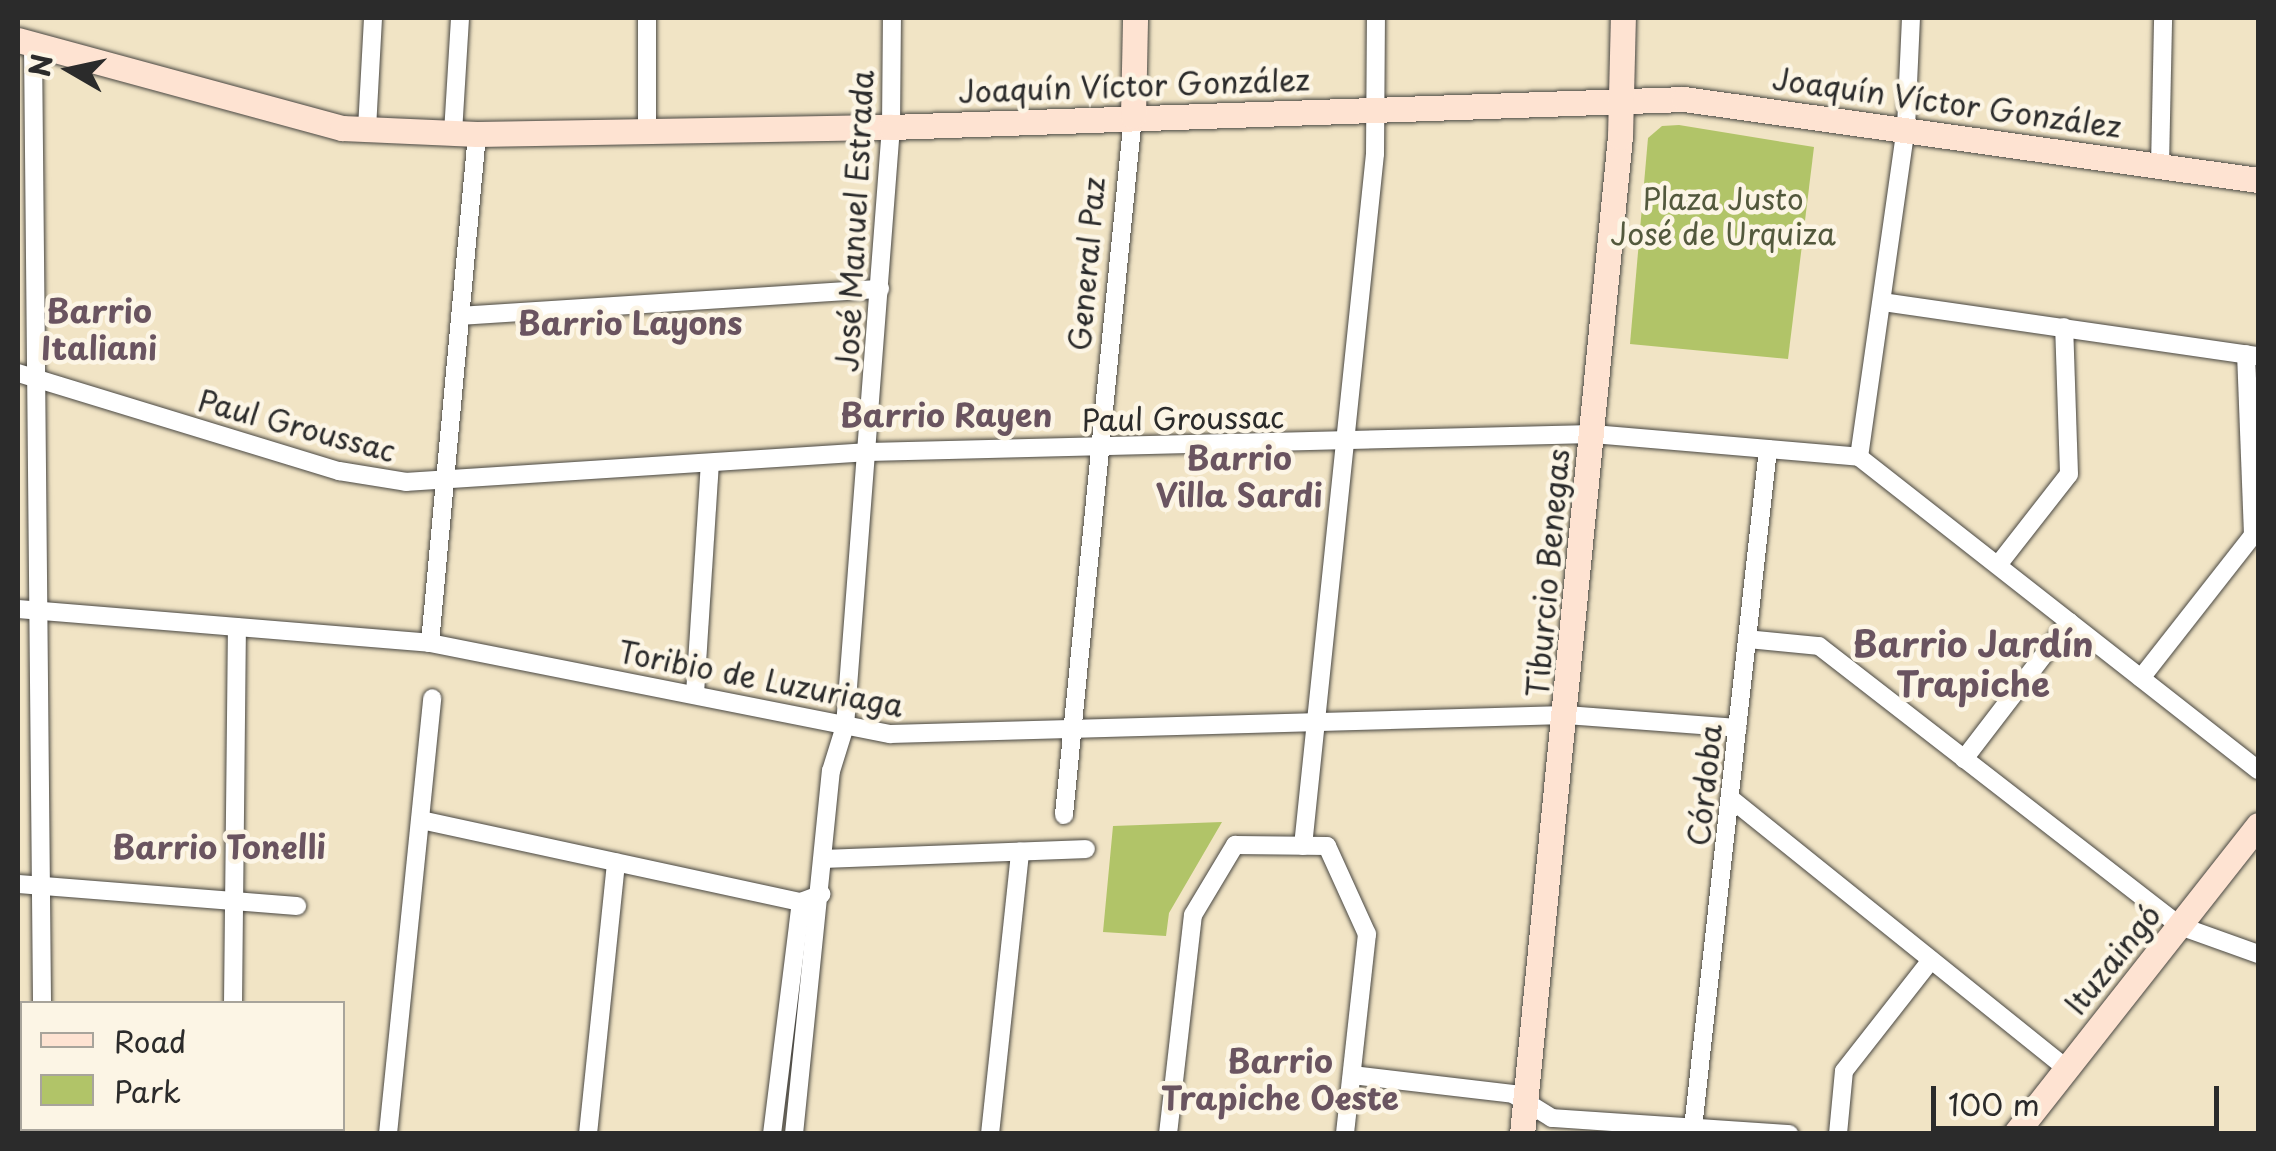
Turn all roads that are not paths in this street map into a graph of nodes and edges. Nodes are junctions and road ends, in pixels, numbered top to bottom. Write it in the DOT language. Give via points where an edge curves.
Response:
graph roads {
  1 [pos="373,18"];
  2 [pos="460,18"];
  3 [pos="648,18"];
  4 [pos="892,18"];
  5 [pos="1134,18"];
  6 [pos="1376,18"];
  7 [pos="1624,18"];
  8 [pos="1911,18"];
  9 [pos="2163,18"];
  10 [pos="25,43"];
  11 [pos="1621,100"];
  12 [pos="1378,109"];
  13 [pos="1132,116"];
  14 [pos="891,127"];
  15 [pos="1906,128"];
  16 [pos="367,129"];
  17 [pos="647,129"];
  18 [pos="465,133"];
  19 [pos="2160,166"];
  20 [pos="2258,180"];
  21 [pos="880,290"];
  22 [pos="1882,302"];
  23 [pos="460,316"];
  24 [pos="2064,327"];
  25 [pos="2252,355"];
  26 [pos="18,373"];
  27 [pos="41,380"];
  28 [pos="1593,434"];
  29 [pos="1348,442"];
  30 [pos="1101,447"];
  31 [pos="1768,449"];
  32 [pos="868,452"];
  33 [pos="1859,457"];
  34 [pos="710,462"];
  35 [pos="444,483"];
  36 [pos="1998,565"];
  37 [pos="18,609"];
  38 [pos="42,612"];
  39 [pos="2069,622"];
  40 [pos="237,626"];
  41 [pos="1748,639"];
  42 [pos="430,644"];
  43 [pos="2141,678"];
  44 [pos="696,694"];
  45 [pos="432,698"];
  46 [pos="1566,715"];
  47 [pos="1317,725"];
  48 [pos="845,726"];
  49 [pos="1738,728"];
  50 [pos="1072,732"];
  51 [pos="1964,759"];
  52 [pos="2258,770"];
  53 [pos="1730,798"];
  54 [pos="1064,814"];
  55 [pos="421,820"];
  56 [pos="2258,825"];
  57 [pos="1302,846"];
  58 [pos="1086,849"];
  59 [pos="1020,852"];
  60 [pos="824,859"];
  61 [pos="616,862"];
  62 [pos="18,884"];
  63 [pos="42,887"];
  64 [pos="822,894"];
  65 [pos="235,902"];
  66 [pos="800,902"];
  67 [pos="297,906"];
  68 [pos="2180,926"];
  69 [pos="2258,954"];
  70 [pos="1932,960"];
  71 [pos="42,1001"];
  72 [pos="233,1001"];
  73 [pos="2066,1068"];
  74 [pos="1352,1075"];
  75 [pos="1526,1100"];
  76 [pos="1694,1128"];
  77 [pos="388,1134"];
  78 [pos="588,1134"];
  79 [pos="772,1134"];
  80 [pos="794,1134"];
  81 [pos="990,1134"];
  82 [pos="1168,1134"];
  83 [pos="1346,1134"];
  84 [pos="1522,1134"];
  85 [pos="1789,1134"];
  86 [pos="1838,1134"];
  87 [pos="2015,1134"];
  1 -- 16 [label="street"];
  2 -- 18 [label="street"];
  3 -- 17 [label="street"];
  4 -- 14 [label="street, José Manuel Estrada"];
  5 -- 13 [label="main road, General Paz"];
  6 -- 12 [label="street"];
  7 -- 11 [label="main road, Tiburcio Benegas"];
  8 -- 15 [label="street"];
  9 -- 19 [label="street"];
  10 -- 16 [label="main road, Joaquín Víctor González" via="318,125"];
  10 -- 27 [label="street"];
  11 -- 12 [label="main road, Joaquín Víctor González"];
  11 -- 15 [label="main road, Joaquín Víctor González" via="1724,102"];
  11 -- 28 [label="main road, Tiburcio Benegas"];
  12 -- 13 [label="main road, Joaquín Víctor González"];
  12 -- 29 [label="street"];
  13 -- 14 [label="main road, Joaquín Víctor González"];
  13 -- 30 [label="street, General Paz"];
  14 -- 17 [label="main road, Joaquín Víctor González"];
  14 -- 21 [label="street, José Manuel Estrada"];
  15 -- 19 [label="main road, Joaquín Víctor González"];
  15 -- 22 [label="street"];
  16 -- 18 [label="main road, Joaquín Víctor González"];
  17 -- 18 [label="main road, Joaquín Víctor González"];
  18 -- 23 [label="street"];
  19 -- 20 [label="main road, Joaquín Víctor González"];
  21 -- 23 [label="street"];
  21 -- 32 [label="street, José Manuel Estrada"];
  22 -- 24 [label="street"];
  22 -- 33 [label="street"];
  23 -- 35 [label="street"];
  24 -- 25 [label="street"];
  24 -- 36 [label="street" via="2068,474"];
  25 -- 43 [label="street" via="2254,535"];
  26 -- 27 [label="street, Paul Groussac"];
  27 -- 35 [label="street, Paul Groussac" via="358,476"];
  27 -- 38 [label="street"];
  28 -- 29 [label="street, Paul Groussac"];
  28 -- 31 [label="street, Paul Groussac"];
  28 -- 46 [label="main road, Tiburcio Benegas"];
  29 -- 30 [label="street, Paul Groussac"];
  29 -- 47 [label="street"];
  30 -- 32 [label="street, Paul Groussac"];
  30 -- 50 [label="street, General Paz"];
  31 -- 33 [label="street, Paul Groussac"];
  31 -- 41 [label="street, Córdoba"];
  32 -- 34 [label="street, Paul Groussac"];
  32 -- 48 [label="street, José Manuel Estrada"];
  33 -- 36 [label="street"];
  34 -- 35 [label="street, Paul Groussac"];
  34 -- 44 [label="street"];
  35 -- 42 [label="street"];
  36 -- 39 [label="street"];
  37 -- 38 [label="street, Toribio de Luzuriaga"];
  38 -- 40 [label="street, Toribio de Luzuriaga"];
  38 -- 63 [label="street"];
  39 -- 43 [label="street"];
  39 -- 51 [label="street"];
  40 -- 42 [label="street, Toribio de Luzuriaga"];
  40 -- 65 [label="street"];
  41 -- 49 [label="street, Córdoba"];
  41 -- 51 [label="street" via="1818,646"];
  42 -- 44 [label="street, Toribio de Luzuriaga"];
  43 -- 52 [label="street"];
  44 -- 48 [label="street, Toribio de Luzuriaga"];
  45 -- 55 [label="street"];
  46 -- 47 [label="street, Toribio de Luzuriaga"];
  46 -- 49 [label="street, Toribio de Luzuriaga"];
  46 -- 75 [label="main road, Tiburcio Benegas"];
  47 -- 50 [label="street, Toribio de Luzuriaga"];
  47 -- 57 [label="street"];
  48 -- 50 [label="street, Toribio de Luzuriaga" via="890,734"];
  48 -- 60 [label="street, José Manuel Estrada" via="831,771"];
  49 -- 53 [label="street, Córdoba"];
  50 -- 54 [label="street, General Paz"];
  51 -- 68 [label="street"];
  53 -- 70 [label="street"];
  53 -- 76 [label="street, Córdoba"];
  55 -- 61 [label="street"];
  55 -- 77 [label="street"];
  56 -- 68 [label="main road, Ituzaingó"];
  57 -- 74 [label="street" via="1326,846 1367,934"];
  57 -- 82 [label="street" via="1235,845 1193,915"];
  58 -- 59 [label="street"];
  59 -- 60 [label="street"];
  59 -- 81 [label="street"];
  60 -- 64 [label="street"];
  61 -- 66 [label="street"];
  61 -- 78 [label="street"];
  62 -- 63 [label="street"];
  63 -- 65 [label="street"];
  63 -- 71 [label="street"];
  64 -- 66 [label="street"];
  64 -- 80 [label="street"];
  65 -- 67 [label="street"];
  65 -- 72 [label="street"];
  66 -- 79 [label="street"];
  68 -- 69 [label="street"];
  68 -- 73 [label="main road, Ituzaingó"];
  70 -- 73 [label="street"];
  70 -- 86 [label="street" via="1844,1071"];
  73 -- 87 [label="main road, Ituzaingó"];
  74 -- 75 [label="street" via="1499,1091"];
  74 -- 83 [label="street"];
  75 -- 76 [label="street" via="1552,1118"];
  75 -- 84 [label="main road, Tiburcio Benegas"];
  76 -- 85 [label="street"];
}
